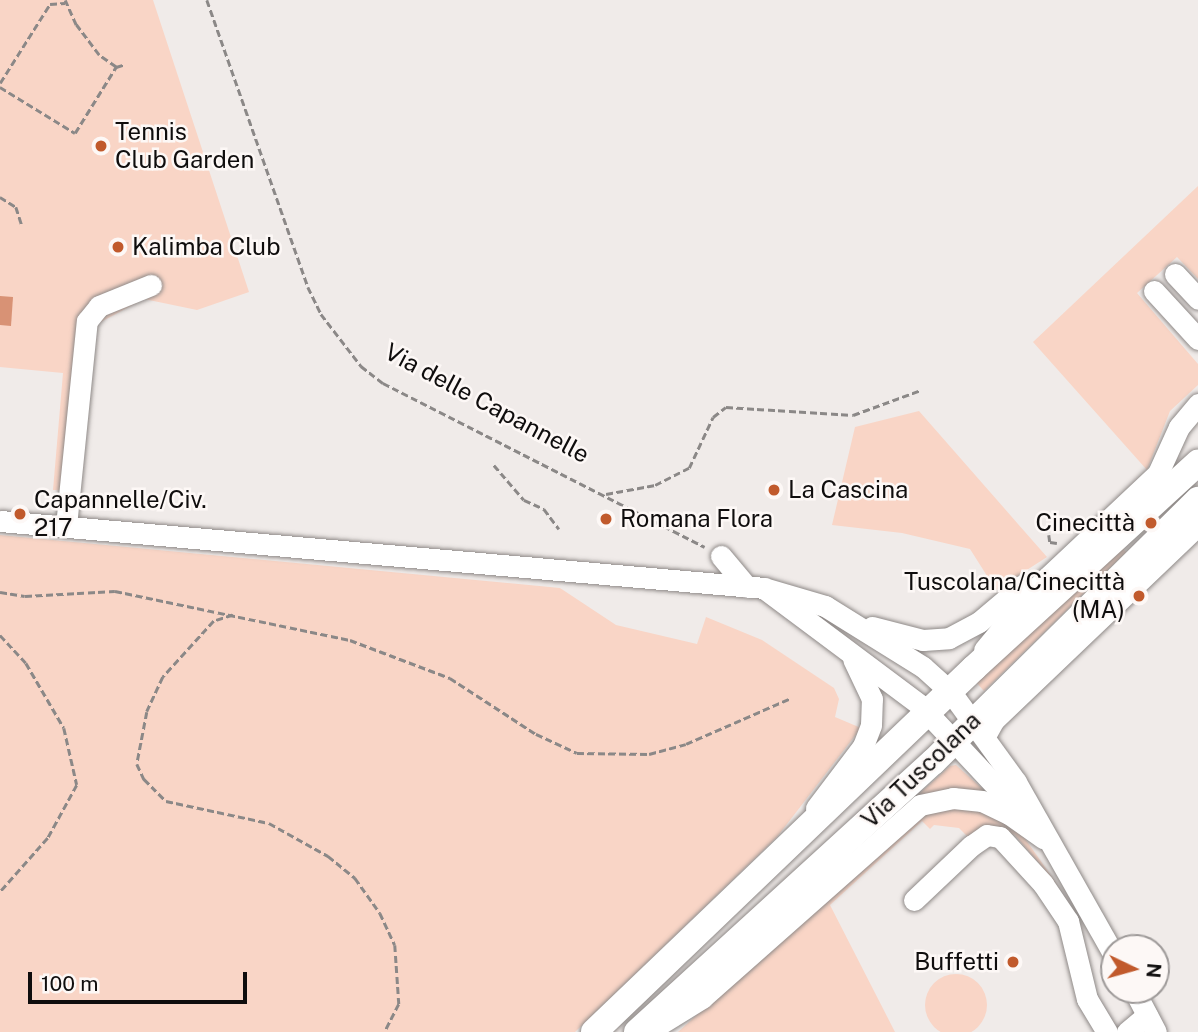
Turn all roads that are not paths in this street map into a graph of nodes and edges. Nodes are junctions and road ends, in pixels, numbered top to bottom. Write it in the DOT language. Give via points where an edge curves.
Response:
graph roads {
  1 [pos="1175,274"];
  2 [pos="151,285"];
  3 [pos="1154,291"];
  4 [pos="1198,299"];
  5 [pos="1198,339"];
  6 [pos="1198,404"];
  7 [pos="1198,463"];
  8 [pos="1198,500"];
  9 [pos="0,521"];
  10 [pos="66,526"];
  11 [pos="1194,536"];
  12 [pos="721,556"];
  13 [pos="1056,568"];
  14 [pos="755,588"];
  15 [pos="825,606"];
  16 [pos="848,651"];
  17 [pos="974,668"];
  18 [pos="950,691"];
  19 [pos="928,712"];
  20 [pos="979,728"];
  21 [pos="954,739"];
  22 [pos="1047,842"];
  23 [pos="785,850"];
  24 [pos="914,900"];
  25 [pos="1102,934"];
  26 [pos="1141,1004"];
  27 [pos="1151,1023"];
  28 [pos="594,1032"];
  29 [pos="637,1032"];
  30 [pos="647,1032"];
  31 [pos="1107,1032"];
  32 [pos="1127,1032"];
  1 -- 4 [label="street"];
  2 -- 10 [label="street" via="99,306 87,321"];
  3 -- 5 [label="street"];
  6 -- 13 [label="street, Via Tuscolana" via="1179,427 1158,473"];
  7 -- 17 [label="main road, Via Tuscolana"];
  8 -- 20 [label="main road, Via Tuscolana"];
  9 -- 10 [label="street"];
  10 -- 14 [label="street"];
  11 -- 20 [label="street, Via Tuscolana" via="1000,715"];
  12 -- 14 [label="street"];
  13 -- 15 [label="street" via="1022,586 967,630 938,640 892,633"];
  13 -- 17 [label="street, Via Tuscolana" via="1001,625"];
  14 -- 15 [label="street"];
  14 -- 16 [label="street"];
  15 -- 18 [label="street" via="923,667"];
  16 -- 19 [label="street"];
  16 -- 23 [label="street" via="872,699 869,732"];
  17 -- 18 [label="main road, Via Tuscolana"];
  18 -- 19 [label="main road, Via Tuscolana"];
  18 -- 20 [label="street"];
  19 -- 21 [label="street"];
  19 -- 23 [label="main road, Via Tuscolana"];
  20 -- 21 [label="main road, Via Tuscolana"];
  20 -- 22 [label="street"];
  21 -- 22 [label="street"];
  21 -- 29 [label="main road, Via Tuscolana"];
  22 -- 25 [label="street"];
  22 -- 30 [label="street, Via Tuscolana" via="982,801 953,798 920,805 702,998"];
  23 -- 28 [label="main road, Via Tuscolana"];
  24 -- 31 [label="street" via="971,846 987,835 1000,837 1043,884 1068,922 1087,999"];
  26 -- 27 [label="street"];
  27 -- 32 [label="street"];
}
